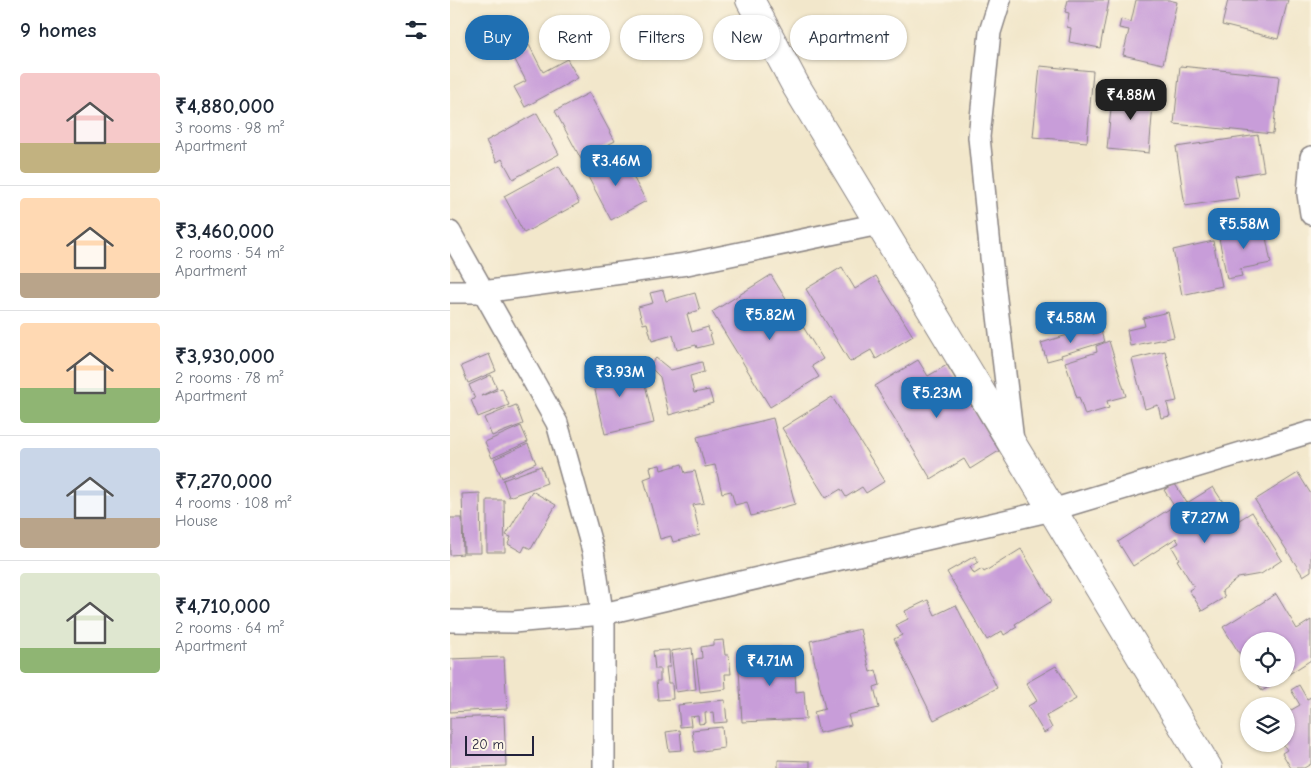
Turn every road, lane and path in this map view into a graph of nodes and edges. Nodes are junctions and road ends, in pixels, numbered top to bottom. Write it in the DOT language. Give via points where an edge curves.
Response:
graph roads {
  1 [pos="750,0"];
  2 [pos="1000,0"];
  3 [pos="1311,157"];
  4 [pos="1311,214"];
  5 [pos="879,224"];
  6 [pos="450,232"];
  7 [pos="450,292"];
  8 [pos="484,292"];
  9 [pos="1311,432"];
  10 [pos="1014,446"];
  11 [pos="1052,510"];
  12 [pos="603,614"];
  13 [pos="450,621"];
  14 [pos="604,768"];
  15 [pos="1208,768"];
  1 -- 5 [label="street" via="796,86"];
  2 -- 10 [label="street" via="990,32 979,138"];
  3 -- 4 [label="street" via="1308,194"];
  5 -- 8 [label="street" via="687,264"];
  5 -- 10 [label="street"];
  6 -- 8 [label="street"];
  7 -- 8 [label="street"];
  8 -- 12 [label="street" via="556,423 593,551"];
  9 -- 11 [label="street"];
  10 -- 11 [label="street"];
  11 -- 12 [label="street"];
  11 -- 15 [label="street"];
  12 -- 13 [label="street" via="513,622"];
  12 -- 14 [label="street"];
}
